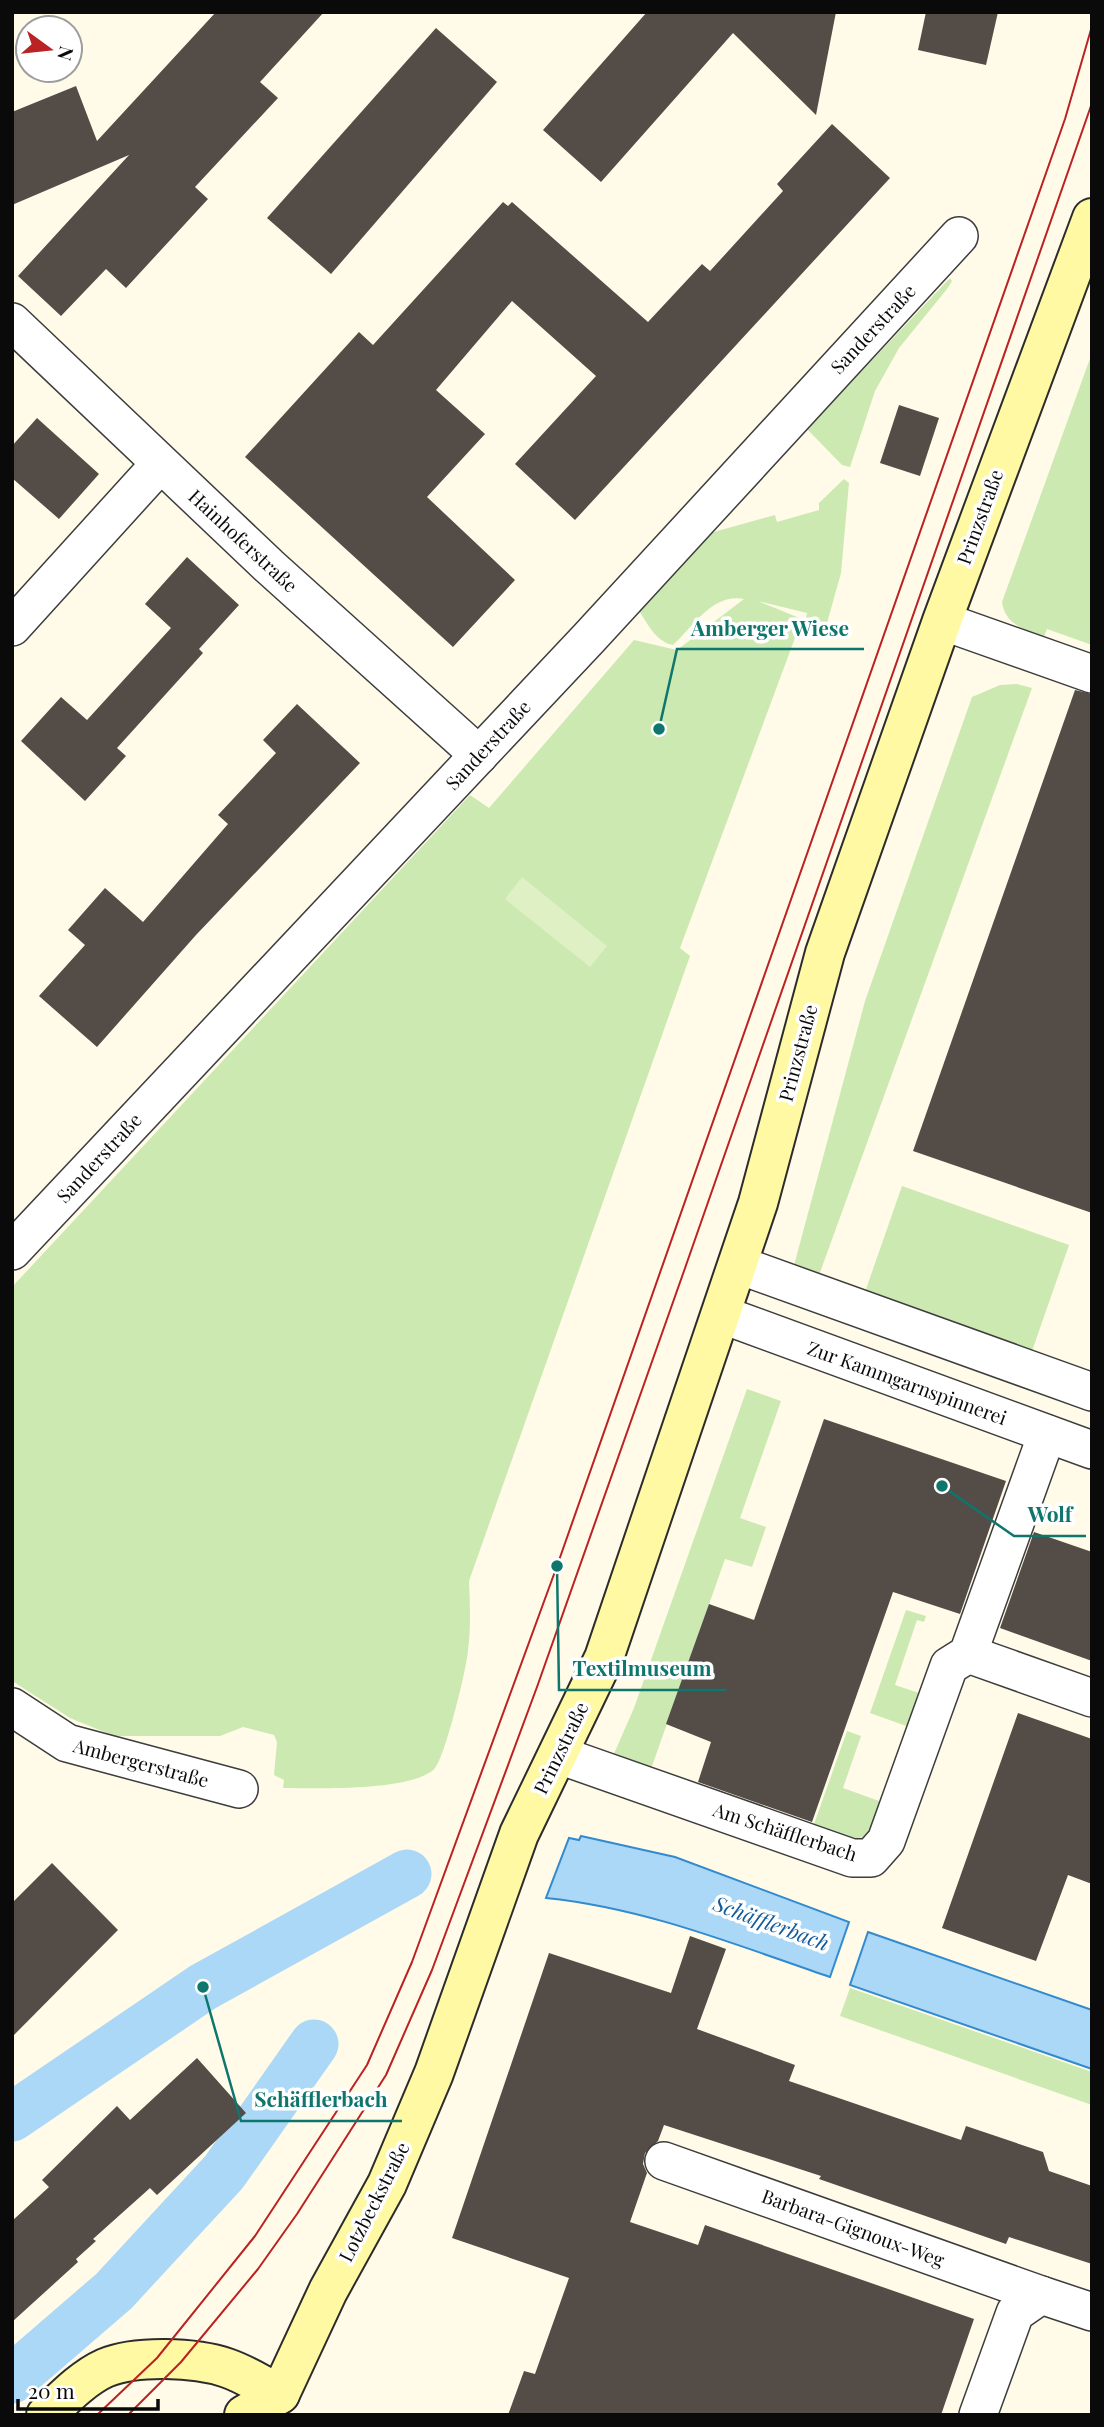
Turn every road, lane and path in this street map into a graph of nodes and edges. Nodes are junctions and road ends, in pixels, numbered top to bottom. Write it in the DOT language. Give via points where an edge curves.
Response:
graph roads {
  1 [pos="1092,218"];
  2 [pos="959,236"];
  3 [pos="12,322"];
  4 [pos="160,464"];
  5 [pos="942,621"];
  6 [pos="12,626"];
  7 [pos="1092,674"];
  8 [pos="479,755"];
  9 [pos="12,1251"];
  10 [pos="738,1265"];
  11 [pos="723,1315"];
  12 [pos="1092,1392"];
  13 [pos="1048,1434"];
  14 [pos="1092,1450"];
  15 [pos="968,1654"];
  16 [pos="1092,1698"];
  17 [pos="12,1707"];
  18 [pos="559,1755"];
  19 [pos="239,1789"];
  20 [pos="499,1886"];
  21 [pos="664,2161"];
  22 [pos="1041,2295"];
  23 [pos="1092,2312"];
  24 [pos="283,2404"];
  25 [pos="47,2415"];
  26 [pos="244,2415"];
  27 [pos="978,2415"];
  1 -- 5 [label="street, Prinzstraße"];
  2 -- 8 [label="street, Sanderstraße"];
  3 -- 4 [label="street, Hainhoferstraße"];
  4 -- 6 [label="street"];
  4 -- 8 [label="street, Hainhoferstraße"];
  5 -- 7 [label="street"];
  5 -- 10 [label="street, Prinzstraße" via="825,953"];
  8 -- 9 [label="street, Sanderstraße"];
  10 -- 11 [label="street, Prinzstraße"];
  10 -- 12 [label="street"];
  11 -- 13 [label="street, Zur Kammgarnspinnerei"];
  11 -- 18 [label="street, Prinzstraße" via="604,1658"];
  13 -- 14 [label="street, Zur Kammgarnspinnerei"];
  13 -- 15 [label="street, Am Schäfflerbach"];
  15 -- 16 [label="street"];
  15 -- 18 [label="street, Am Schäfflerbach" via="949,1665 886,1841 871,1858 852,1858"];
  17 -- 19 [label="street, Ambergerstraße" via="67,1743"];
  18 -- 20 [label="street, Prinzstraße"];
  20 -- 24 [label="street, Lotzbeckstraße" via="434,2073 387,2184 328,2291"];
  21 -- 22 [label="street, Barbara-Gignoux-Weg"];
  22 -- 23 [label="street, Barbara-Gignoux-Weg"];
  22 -- 27 [label="street" via="1015,2313"];
  24 -- 25 [label="street" via="226,2368 157,2358 126,2360 103,2369"];
  24 -- 26 [label="street"];
}
